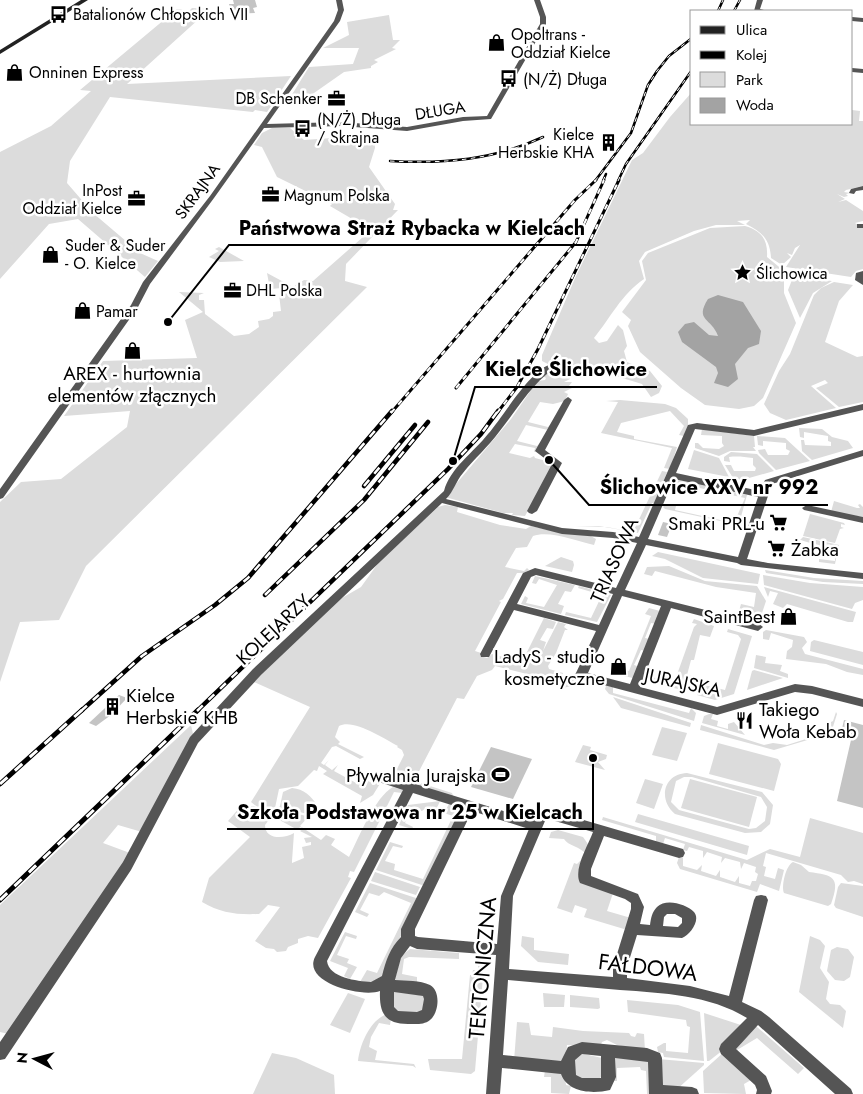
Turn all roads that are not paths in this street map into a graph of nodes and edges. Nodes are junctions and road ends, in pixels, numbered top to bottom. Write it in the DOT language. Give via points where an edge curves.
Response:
graph roads {
  1 [pos="85,0"];
  2 [pos="339,0"];
  3 [pos="537,0"];
  4 [pos="0,52"];
  5 [pos="262,126"];
  6 [pos="863,188"];
  7 [pos="852,193"];
  8 [pos="863,273"];
  9 [pos="862,282"];
  10 [pos="549,368"];
  11 [pos="568,400"];
  12 [pos="863,407"];
  13 [pos="863,453"];
  14 [pos="670,475"];
  15 [pos="763,495"];
  16 [pos="0,496"];
  17 [pos="440,500"];
  18 [pos="808,508"];
  19 [pos="532,511"];
  20 [pos="863,520"];
  21 [pos="642,541"];
  22 [pos="741,562"];
  23 [pos="863,576"];
  24 [pos="620,591"];
  25 [pos="667,604"];
  26 [pos="511,606"];
  27 [pos="758,627"];
  28 [pos="602,630"];
  29 [pos="485,654"];
  30 [pos="582,675"];
  31 [pos="634,690"];
  32 [pos="863,703"];
  33 [pos="383,779"];
  34 [pos="410,787"];
  35 [pos="468,806"];
  36 [pos="536,826"];
  37 [pos="600,830"];
  38 [pos="679,853"];
  39 [pos="762,900"];
  40 [pos="632,929"];
  41 [pos="656,931"];
  42 [pos="408,939"];
  43 [pos="504,950"];
  44 [pos="502,974"];
  45 [pos="620,984"];
  46 [pos="734,1005"];
  47 [pos="756,1015"];
  48 [pos="608,1051"];
  49 [pos="0,1054"];
  50 [pos="495,1061"];
  51 [pos="567,1068"];
  52 [pos="656,1093"];
  53 [pos="493,1094"];
  54 [pos="692,1094"];
  55 [pos="763,1094"];
  56 [pos="846,1094"];
  1 -- 4 [label="street"];
  2 -- 5 [label="street, SKRAJNA" via="341,10 337,21"];
  3 -- 5 [label="street, DŁUGA" via="543,24 490,118 463,119 408,129 341,124"];
  5 -- 16 [label="street, SKRAJNA" via="146,284 135,305"];
  6 -- 7 [label="street"];
  8 -- 9 [label="street" via="859,275"];
  10 -- 17 [label="street, KOLEJARZY" via="532,383 505,421 449,484 448,492"];
  11 -- 19 [label="street" via="540,451 558,463"];
  12 -- 14 [label="street, TRIASOWA" via="754,433 692,426"];
  13 -- 15 [label="street" via="769,481"];
  14 -- 15 [label="street"];
  14 -- 21 [label="street, TRIASOWA"];
  15 -- 22 [label="street"];
  17 -- 21 [label="street" via="562,531"];
  17 -- 49 [label="street, KOLEJARZY" via="257,672 194,740 127,866"];
  18 -- 20 [label="street"];
  21 -- 22 [label="street"];
  21 -- 24 [label="street, TRIASOWA"];
  22 -- 23 [label="street"];
  24 -- 25 [label="street"];
  24 -- 26 [label="street" via="535,571 527,575"];
  24 -- 28 [label="street, TRIASOWA"];
  25 -- 27 [label="street"];
  25 -- 31 [label="street"];
  26 -- 28 [label="street"];
  26 -- 29 [label="street"];
  28 -- 30 [label="street, TRIASOWA"];
  30 -- 31 [label="street, JURAJSKA"];
  31 -- 32 [label="street, JURAJSKA" via="716,711 796,688"];
  33 -- 34 [label="street"];
  34 -- 35 [label="street"];
  34 -- 42 [label="street" via="320,961 321,970 326,976 357,986 376,987 389,982 395,955"];
  35 -- 36 [label="street"];
  35 -- 42 [label="street" via="408,929"];
  36 -- 37 [label="street" via="546,814"];
  36 -- 43 [label="street, TEKTONICZNA" via="507,896"];
  37 -- 38 [label="street"];
  37 -- 40 [label="street" via="585,869 585,879 636,898 638,909"];
  39 -- 46 [label="street"];
  40 -- 41 [label="street"];
  40 -- 45 [label="street" via="620,967"];
  42 -- 43 [label="street" via="417,943"];
  43 -- 44 [label="street, TEKTONICZNA"];
  44 -- 45 [label="street, FAŁDOWA"];
  44 -- 50 [label="street, TEKTONICZNA"];
  45 -- 46 [label="street, FAŁDOWA" via="680,989"];
  46 -- 47 [label="street, FAŁDOWA"];
  47 -- 55 [label="street" via="726,1049 761,1081"];
  47 -- 56 [label="street, FAŁDOWA"];
  48 -- 51 [label="street" via="574,1050"];
  48 -- 51 [label="street" via="609,1077 603,1086 577,1084 570,1079"];
  48 -- 52 [label="street" via="647,1054 655,1058"];
  50 -- 51 [label="street"];
  50 -- 53 [label="street, TEKTONICZNA"];
  52 -- 54 [label="street"];
}
